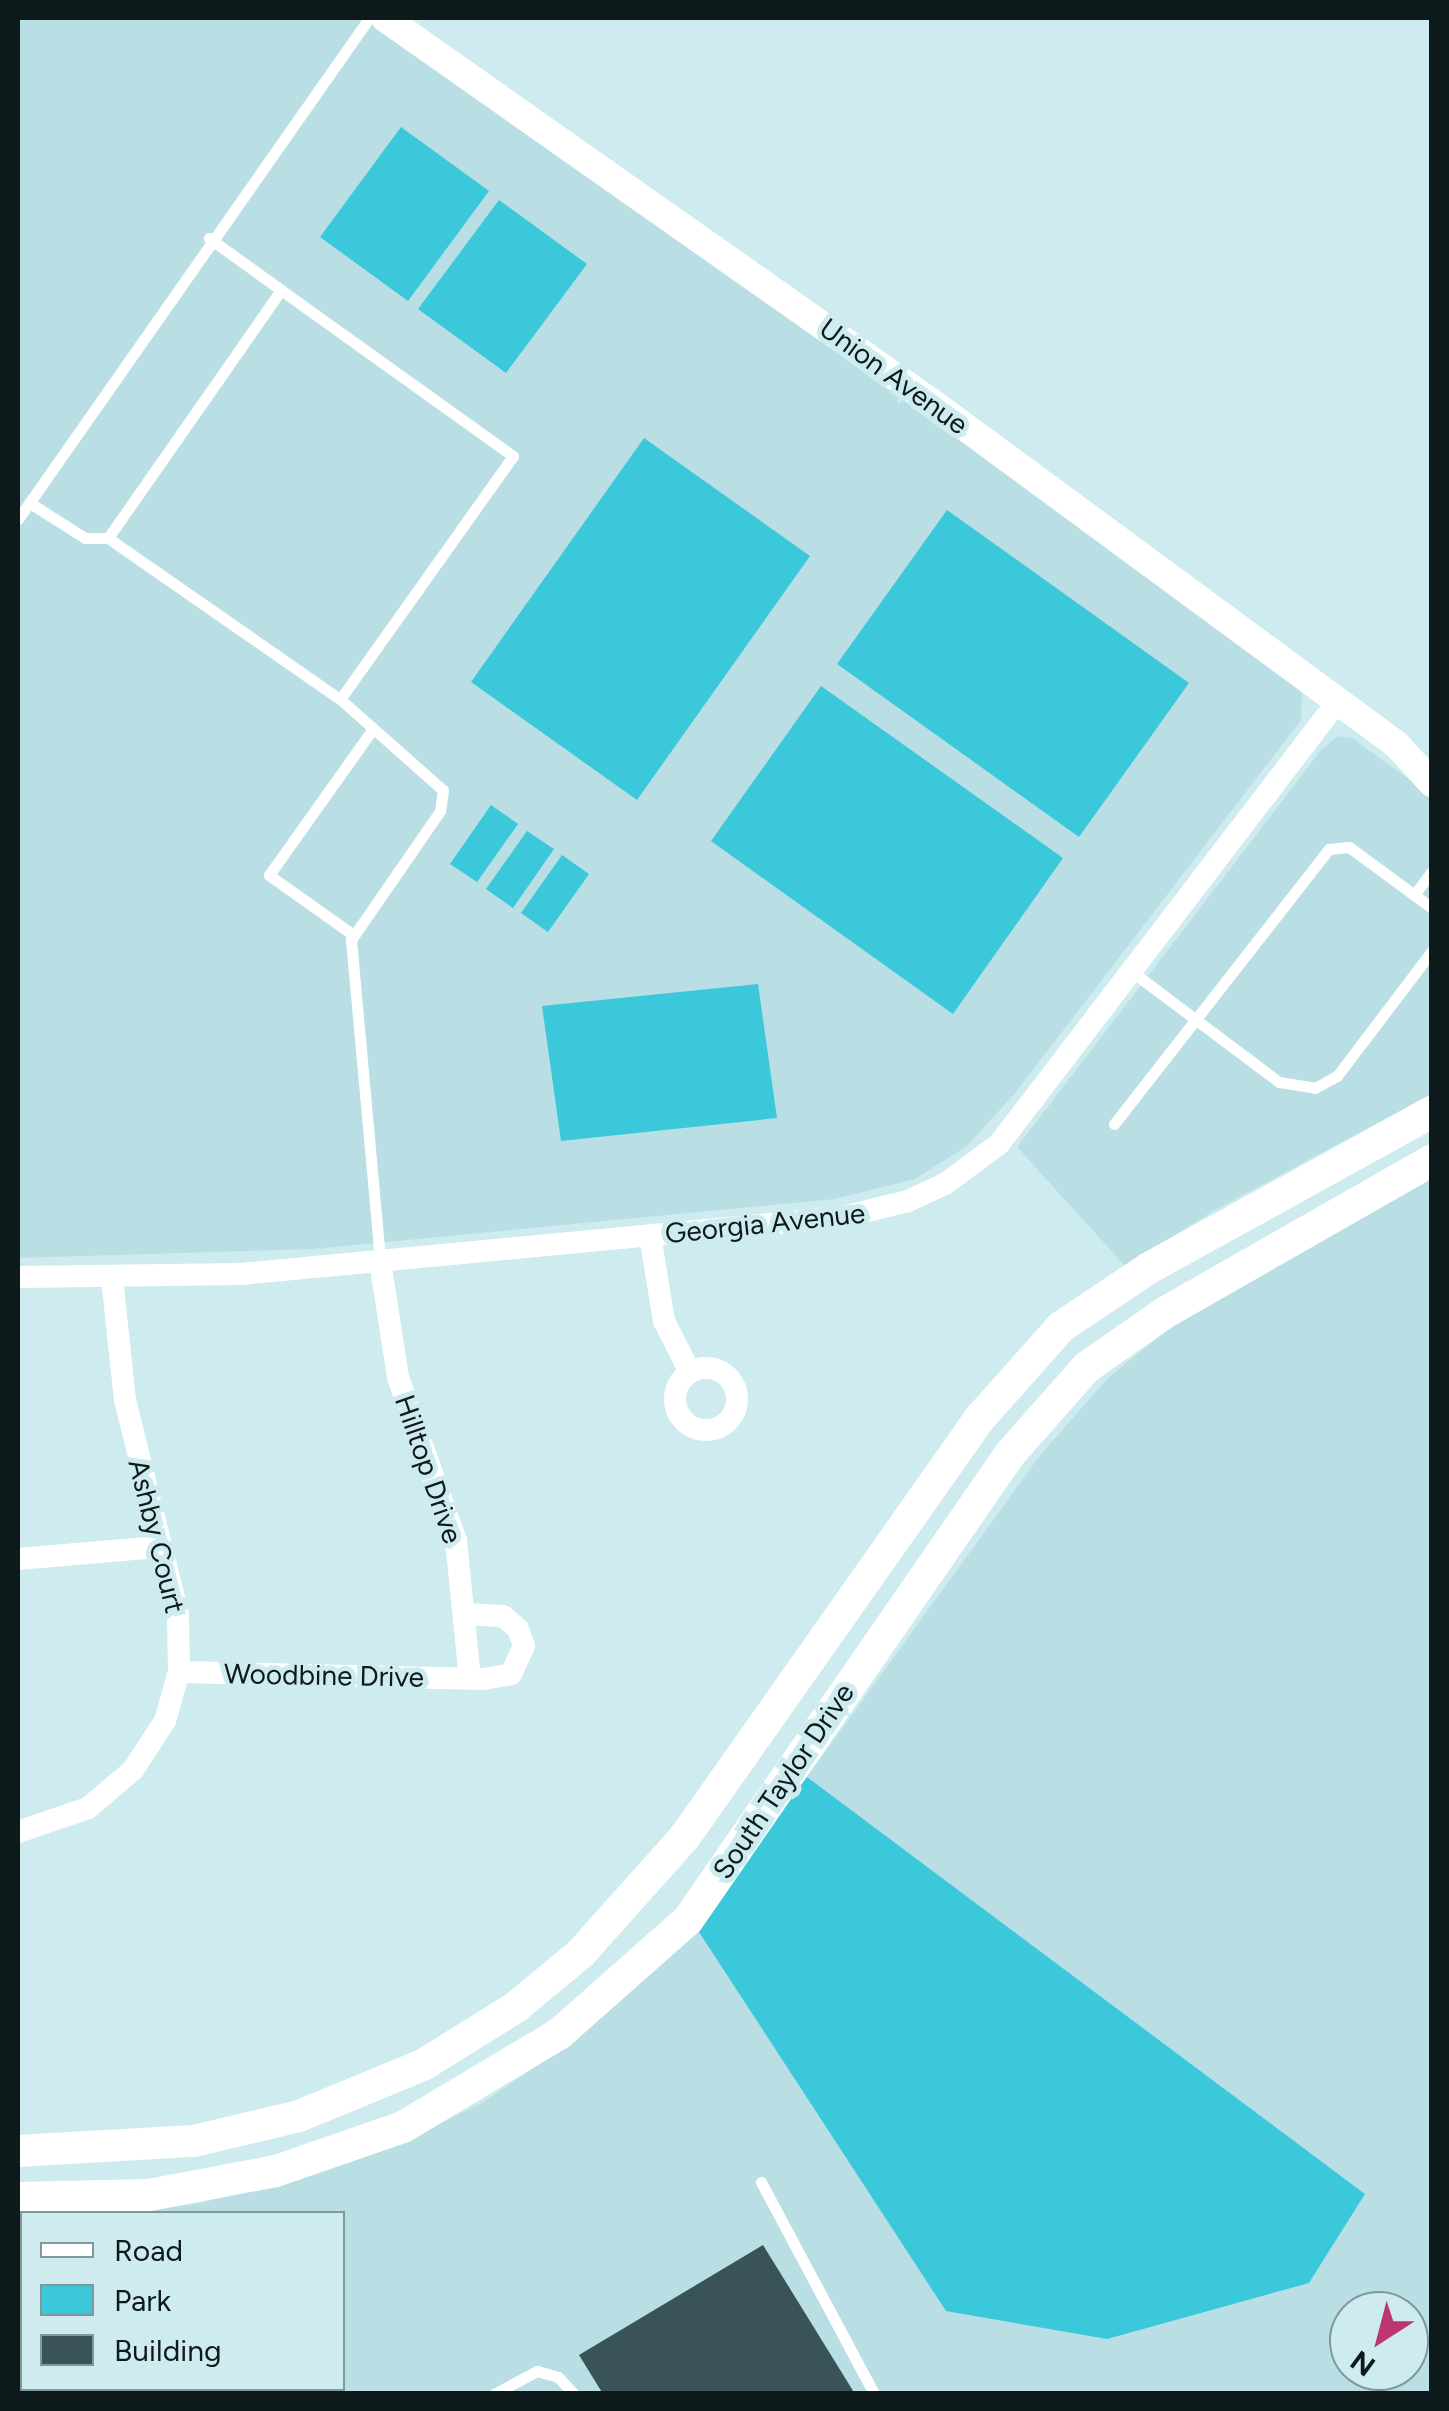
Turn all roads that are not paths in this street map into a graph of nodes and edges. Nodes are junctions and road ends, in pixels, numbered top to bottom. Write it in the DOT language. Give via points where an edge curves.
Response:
graph roads {
  1 [pos="369,18"];
  2 [pos="385,18"];
  3 [pos="209,238"];
  4 [pos="281,290"];
  5 [pos="30,503"];
  6 [pos="18,519"];
  7 [pos="108,538"];
  8 [pos="340,699"];
  9 [pos="1338,701"];
  10 [pos="372,730"];
  11 [pos="1396,744"];
  12 [pos="1432,756"];
  13 [pos="1432,783"];
  14 [pos="1432,871"];
  15 [pos="1414,895"];
  16 [pos="1432,908"];
  17 [pos="352,934"];
  18 [pos="1432,951"];
  19 [pos="1132,970"];
  20 [pos="1195,1018"];
  21 [pos="1432,1112"];
  22 [pos="1114,1124"];
  23 [pos="1432,1160"];
  24 [pos="650,1235"];
  25 [pos="380,1261"];
  26 [pos="18,1277"];
  27 [pos="112,1279"];
  28 [pos="690,1372"];
  29 [pos="160,1547"];
  30 [pos="18,1559"];
  31 [pos="468,1614"];
  32 [pos="179,1672"];
  33 [pos="470,1678"];
  34 [pos="18,1832"];
  35 [pos="18,2152"];
  36 [pos="761,2182"];
  37 [pos="18,2198"];
  38 [pos="494,2394"];
  39 [pos="574,2394"];
  40 [pos="874,2394"];
  1 -- 3 [label="lane"];
  2 -- 9 [label="street, Union Avenue" via="928,400"];
  3 -- 4 [label="lane"];
  3 -- 5 [label="lane"];
  4 -- 7 [label="lane"];
  4 -- 8 [label="lane" via="513,456"];
  5 -- 6 [label="lane"];
  5 -- 7 [label="lane" via="85,538"];
  7 -- 8 [label="lane"];
  8 -- 10 [label="lane"];
  9 -- 11 [label="street, Union Avenue"];
  9 -- 19 [label="street, Georgia Avenue"];
  10 -- 17 [label="lane" via="437,779 444,800"];
  10 -- 17 [label="lane" via="269,875"];
  11 -- 12 [label="street, Union Avenue"];
  11 -- 13 [label="street, Union Avenue"];
  14 -- 15 [label="lane"];
  15 -- 16 [label="lane"];
  15 -- 20 [label="lane" via="1349,848 1329,849"];
  17 -- 25 [label="lane"];
  18 -- 20 [label="lane" via="1337,1076 1314,1088 1280,1082"];
  19 -- 20 [label="lane"];
  19 -- 24 [label="street, Georgia Avenue" via="998,1144 946,1184 876,1211"];
  20 -- 22 [label="lane"];
  21 -- 35 [label="main road, South Taylor Drive" via="1149,1268 1061,1328 980,1418 684,1838 582,1953 516,2007 423,2065 299,2116 180,2143"];
  23 -- 37 [label="main road, South Taylor Drive" via="1166,1312 1086,1366 1010,1454 688,1920 558,2034 403,2127 276,2171 148,2194"];
  24 -- 25 [label="street, Georgia Avenue"];
  24 -- 28 [label="street" via="664,1321"];
  25 -- 27 [label="street, Georgia Avenue"];
  25 -- 31 [label="street, Hilltop Drive" via="398,1377 447,1510"];
  26 -- 27 [label="street, Georgia Avenue"];
  27 -- 29 [label="street, Ashby Court" via="125,1400"];
  29 -- 30 [label="street"];
  29 -- 32 [label="street, Ashby Court" via="178,1614"];
  31 -- 33 [label="street, Hilltop Drive"];
  31 -- 33 [label="street, Woodbine Drive" via="503,1616 524,1646 511,1674"];
  32 -- 33 [label="street, Woodbine Drive"];
  32 -- 34 [label="street, Ashby Court" via="165,1721 133,1770 88,1808"];
  36 -- 40 [label="lane"];
  38 -- 39 [label="lane" via="534,2371 558,2377"];
}
